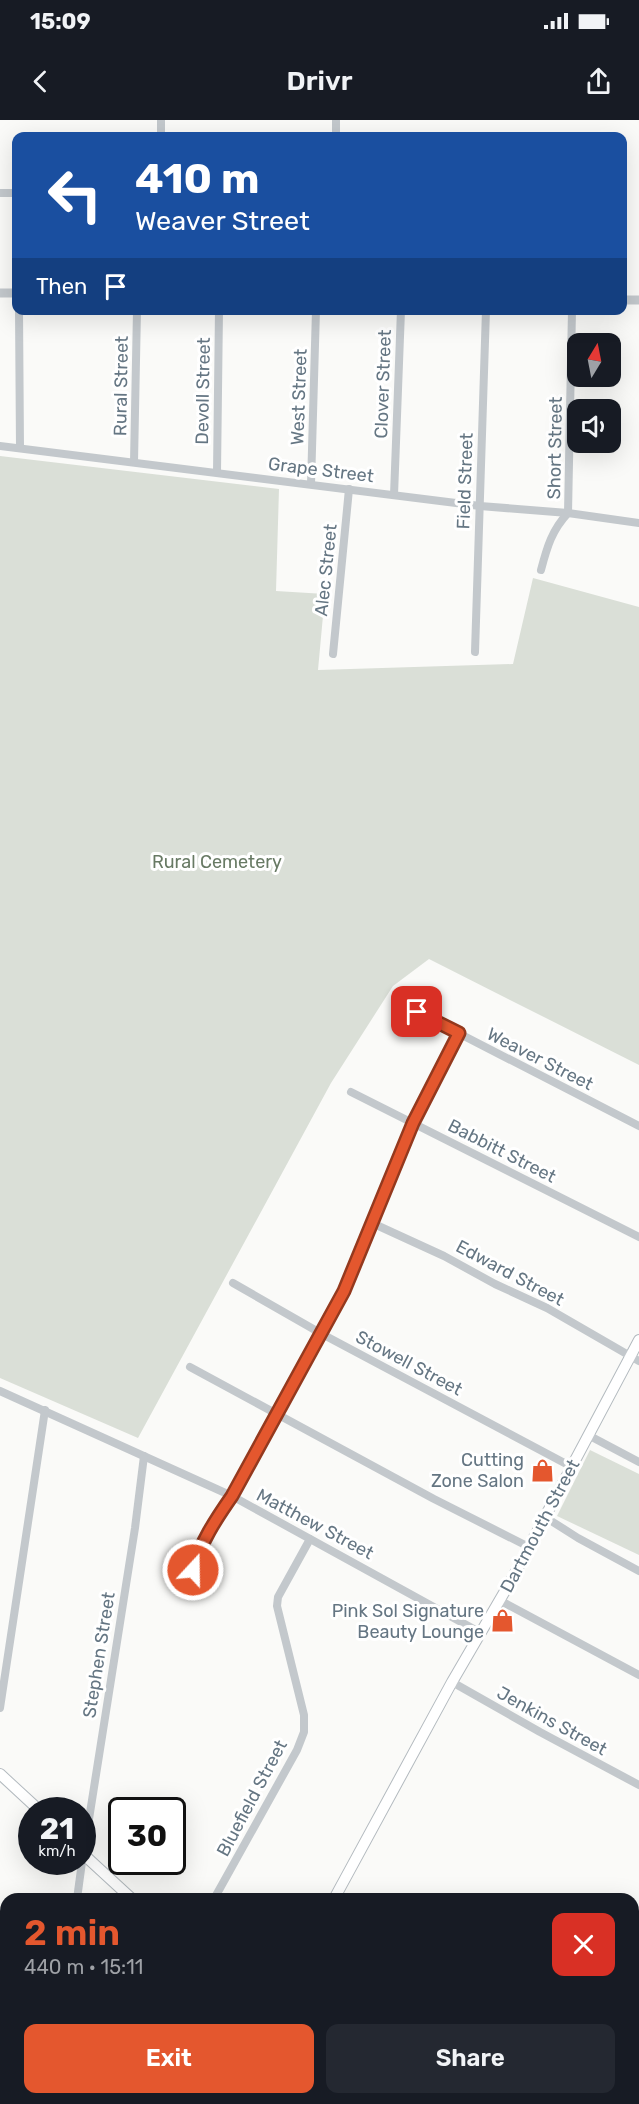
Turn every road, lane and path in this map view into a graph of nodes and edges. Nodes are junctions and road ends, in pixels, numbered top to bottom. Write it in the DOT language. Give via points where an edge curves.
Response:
graph roads {
  1 [pos="19,315"];
  2 [pos="137,315"];
  3 [pos="219,315"];
  4 [pos="316,315"];
  5 [pos="401,315"];
  6 [pos="486,315"];
  7 [pos="572,315"];
  8 [pos="0,446"];
  9 [pos="20,448"];
  10 [pos="134,462"];
  11 [pos="217,472"];
  12 [pos="311,484"];
  13 [pos="349,489"];
  14 [pos="394,495"];
  15 [pos="480,506"];
  16 [pos="568,513"];
  17 [pos="639,523"];
  18 [pos="541,570"];
  19 [pos="475,652"];
  20 [pos="333,654"];
  21 [pos="396,1001"];
  22 [pos="459,1033"];
  23 [pos="351,1092"];
  24 [pos="413,1123"];
  25 [pos="639,1126"];
  26 [pos="372,1223"];
  27 [pos="639,1237"];
  28 [pos="233,1283"];
  29 [pos="322,1334"];
  30 [pos="639,1340"];
  31 [pos="635,1358"];
  32 [pos="190,1367"];
  33 [pos="0,1391"];
  34 [pos="45,1410"];
  35 [pos="276,1415"];
  36 [pos="588,1435"];
  37 [pos="144,1456"];
  38 [pos="639,1462"];
  39 [pos="572,1467"];
  40 [pos="232,1496"];
  41 [pos="545,1517"];
  42 [pos="310,1539"];
  43 [pos="529,1547"];
  44 [pos="639,1570"];
  45 [pos="190,1583"];
  46 [pos="499,1600"];
  47 [pos="480,1633"];
  48 [pos="639,1675"];
  49 [pos="452,1682"];
  50 [pos="0,1708"];
  51 [pos="0,1774"];
  52 [pos="639,1785"];
  53 [pos="25,1797"];
  54 [pos="92,1797"];
  55 [pos="96,1865"];
  56 [pos="80,1875"];
  57 [pos="78,1893"];
  58 [pos="126,1893"];
  59 [pos="217,1893"];
  60 [pos="337,1893"];
  1 -- 9 [label="street"];
  2 -- 10 [label="street, Rural Street"];
  3 -- 11 [label="street, Devoll Street"];
  4 -- 12 [label="street, West Street"];
  5 -- 14 [label="street, Clover Street"];
  6 -- 15 [label="street, Field Street"];
  7 -- 16 [label="street, Short Street"];
  8 -- 9 [label="street, Grape Street"];
  9 -- 10 [label="street, Grape Street"];
  10 -- 11 [label="street, Grape Street"];
  11 -- 12 [label="street, Grape Street"];
  12 -- 13 [label="street, Grape Street"];
  13 -- 14 [label="street, Grape Street"];
  13 -- 20 [label="street, Alec Street"];
  14 -- 15 [label="street, Grape Street"];
  15 -- 16 [label="street, Grape Street"];
  15 -- 19 [label="street, Field Street"];
  16 -- 17 [label="street, Grape Street"];
  16 -- 18 [label="street" via="553,533"];
  21 -- 22 [label="street, Weaver Street"];
  22 -- 24 [label="street"];
  22 -- 25 [label="street, Weaver Street"];
  23 -- 24 [label="street, Babbitt Street"];
  24 -- 26 [label="street"];
  24 -- 27 [label="street, Babbitt Street"];
  26 -- 29 [label="street"];
  26 -- 31 [label="street, Edward Street" via="547,1308"];
  28 -- 29 [label="street, Stowell Street"];
  29 -- 35 [label="street"];
  29 -- 39 [label="street, Stowell Street"];
  30 -- 31 [label="main road, Dartmouth Street"];
  31 -- 36 [label="main road, Dartmouth Street"];
  32 -- 35 [label="street"];
  33 -- 34 [label="street, Matthew Street"];
  34 -- 37 [label="street, Matthew Street"];
  34 -- 50 [label="street"];
  35 -- 40 [label="street"];
  35 -- 43 [label="street"];
  36 -- 38 [label="street"];
  36 -- 39 [label="main road, Dartmouth Street"];
  37 -- 40 [label="street, Matthew Street"];
  37 -- 54 [label="street, Stephen Street"];
  39 -- 41 [label="main road, Dartmouth Street"];
  40 -- 42 [label="street, Matthew Street"];
  40 -- 45 [label="street" via="196,1558"];
  41 -- 43 [label="main road, Dartmouth Street"];
  41 -- 44 [label="street"];
  42 -- 47 [label="street, Matthew Street"];
  42 -- 59 [label="street, Bluefield Street" via="278,1597 277,1606 304,1715 304,1732"];
  43 -- 46 [label="main road, Dartmouth Street"];
  46 -- 47 [label="main road, Dartmouth Street"];
  46 -- 48 [label="street"];
  47 -- 49 [label="main road, Dartmouth Street"];
  49 -- 52 [label="street, Jenkins Street"];
  49 -- 60 [label="main road, Dartmouth Street"];
  51 -- 53 [label="main road"];
  55 -- 58 [label="main road"];
  56 -- 57 [label="street, Stephen Street"];
}
